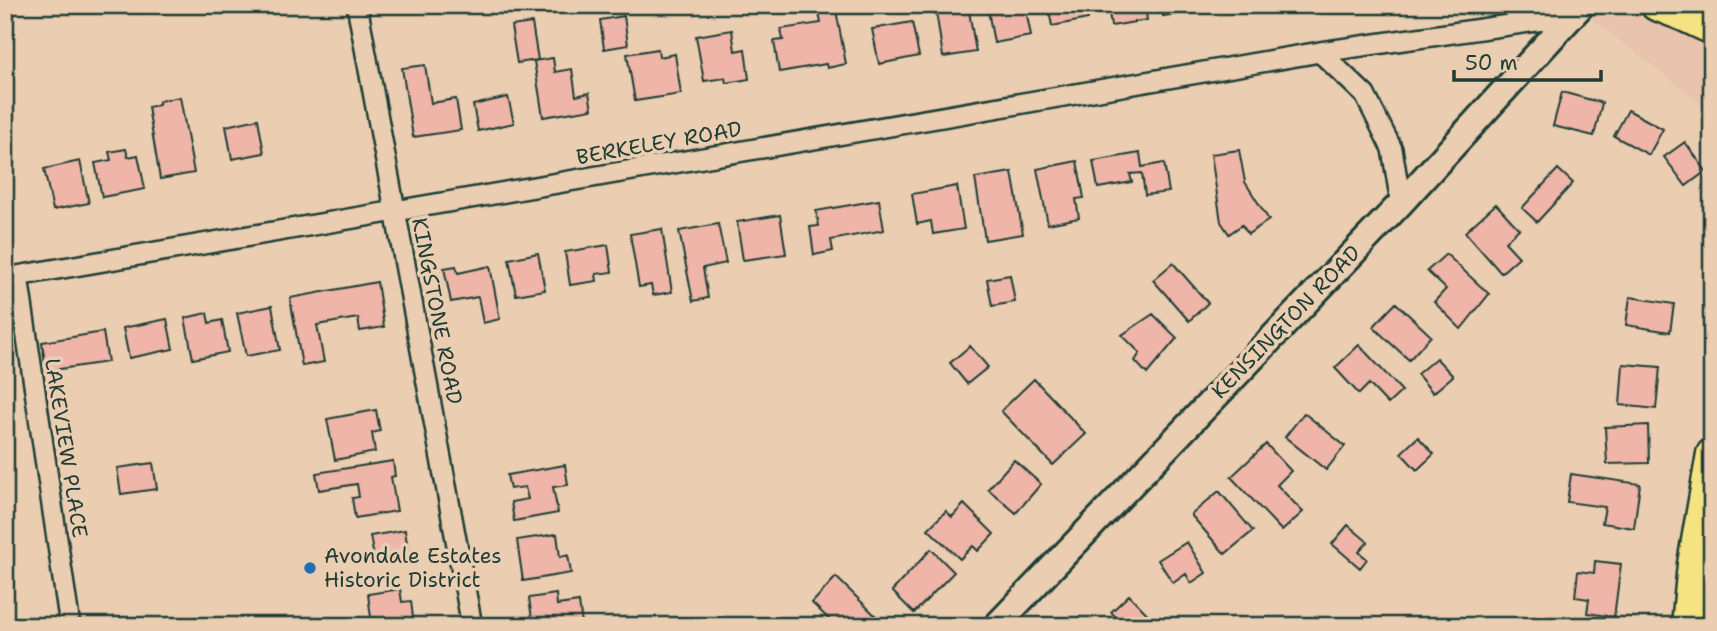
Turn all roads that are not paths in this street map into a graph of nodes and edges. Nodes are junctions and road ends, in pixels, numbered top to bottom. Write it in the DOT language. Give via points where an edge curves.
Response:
graph roads {
  1 [pos="357,5"];
  2 [pos="1656,5"];
  3 [pos="1697,5"];
  4 [pos="1712,7"];
  5 [pos="1577,11"];
  6 [pos="1712,29"];
  7 [pos="1320,52"];
  8 [pos="1401,202"];
  9 [pos="395,211"];
  10 [pos="11,278"];
  11 [pos="1712,454"];
  12 [pos="70,626"];
  13 [pos="472,626"];
  14 [pos="996,626"];
  15 [pos="1687,626"];
  1 -- 9 [label="street, KINGSTONE ROAD"];
  2 -- 6 [label="main road"];
  3 -- 4 [label="street"];
  5 -- 7 [label="street, BERKELEY ROAD"];
  5 -- 8 [label="street, KENSINGTON ROAD"];
  7 -- 8 [label="street" via="1365,94 1392,149"];
  7 -- 9 [label="street, BERKELEY ROAD"];
  8 -- 14 [label="street, KENSINGTON ROAD"];
  9 -- 10 [label="street, BERKELEY ROAD"];
  9 -- 13 [label="street, KINGSTONE ROAD"];
  10 -- 12 [label="street, LAKEVIEW PLACE"];
  11 -- 15 [label="main road"];
}
